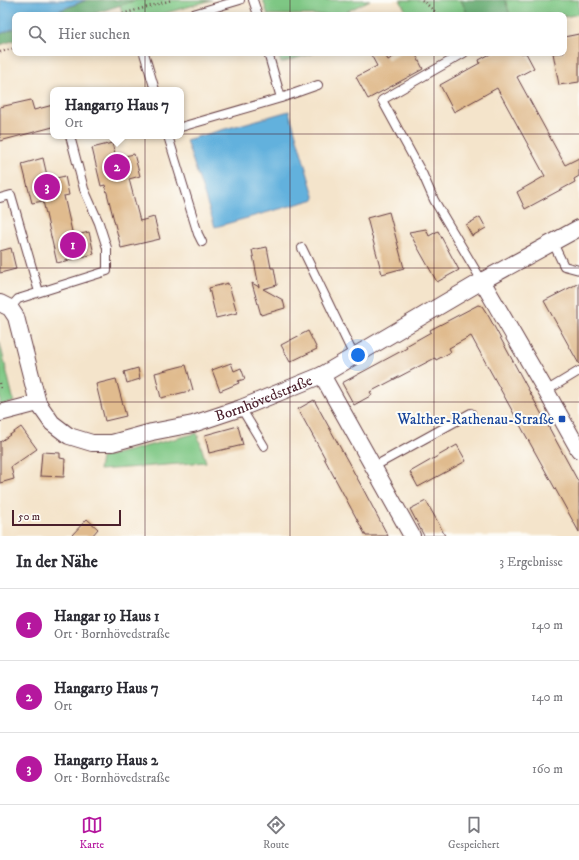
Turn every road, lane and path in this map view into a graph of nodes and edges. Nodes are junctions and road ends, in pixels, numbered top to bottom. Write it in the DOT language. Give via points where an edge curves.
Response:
graph roads {
  1 [pos="172,0"];
  2 [pos="240,0"];
  3 [pos="253,0"];
  4 [pos="422,0"];
  5 [pos="130,12"];
  6 [pos="200,12"];
  7 [pos="257,12"];
  8 [pos="436,12"];
  9 [pos="12,49"];
  10 [pos="0,52"];
  11 [pos="145,56"];
  12 [pos="269,56"];
  13 [pos="459,56"];
  14 [pos="318,85"];
  15 [pos="154,87"];
  16 [pos="281,98"];
  17 [pos="184,126"];
  18 [pos="71,139"];
  19 [pos="169,139"];
  20 [pos="0,198"];
  21 [pos="579,228"];
  22 [pos="202,242"];
  23 [pos="553,243"];
  24 [pos="302,248"];
  25 [pos="579,270"];
  26 [pos="482,281"];
  27 [pos="39,292"];
  28 [pos="5,306"];
  29 [pos="354,356"];
  30 [pos="579,372"];
  31 [pos="322,375"];
  32 [pos="0,383"];
  33 [pos="0,390"];
  34 [pos="546,391"];
  35 [pos="38,403"];
  36 [pos="241,408"];
  37 [pos="0,413"];
  38 [pos="471,413"];
  39 [pos="264,446"];
  40 [pos="579,450"];
  41 [pos="374,467"];
  42 [pos="412,536"];
  1 -- 5 [label="path"];
  2 -- 6 [label="lane"];
  3 -- 7 [label="lane"];
  4 -- 8 [label="path"];
  9 -- 10 [label="path"];
  11 -- 15 [label="lane"];
  12 -- 16 [label="lane"];
  13 -- 26 [label="lane" via="382,100 434,200"];
  14 -- 16 [label="lane"];
  16 -- 17 [label="lane"];
  18 -- 27 [label="lane" via="84,189 107,248 107,271"];
  19 -- 22 [label="lane"];
  20 -- 27 [label="lane" via="11,195"];
  21 -- 23 [label="street, Bornhövedstraße"];
  23 -- 25 [label="lane" via="564,266"];
  23 -- 26 [label="street, Bornhövedstraße"];
  24 -- 29 [label="lane"];
  26 -- 29 [label="street, Bornhövedstraße"];
  26 -- 34 [label="street"];
  27 -- 28 [label="lane"];
  28 -- 35 [label="street, Bornhövedstraße" via="16,317"];
  29 -- 31 [label="street, Bornhövedstraße"];
  30 -- 34 [label="lane"];
  31 -- 36 [label="street, Bornhövedstraße"];
  31 -- 41 [label="street"];
  32 -- 33 [label="path"];
  34 -- 40 [label="street"];
  35 -- 36 [label="street, Bornhövedstraße" via="52,423 69,436 92,443 112,443 193,424"];
  35 -- 37 [label="street"];
  36 -- 39 [label="lane"];
  38 -- 41 [label="lane"];
  41 -- 42 [label="street"];
}
